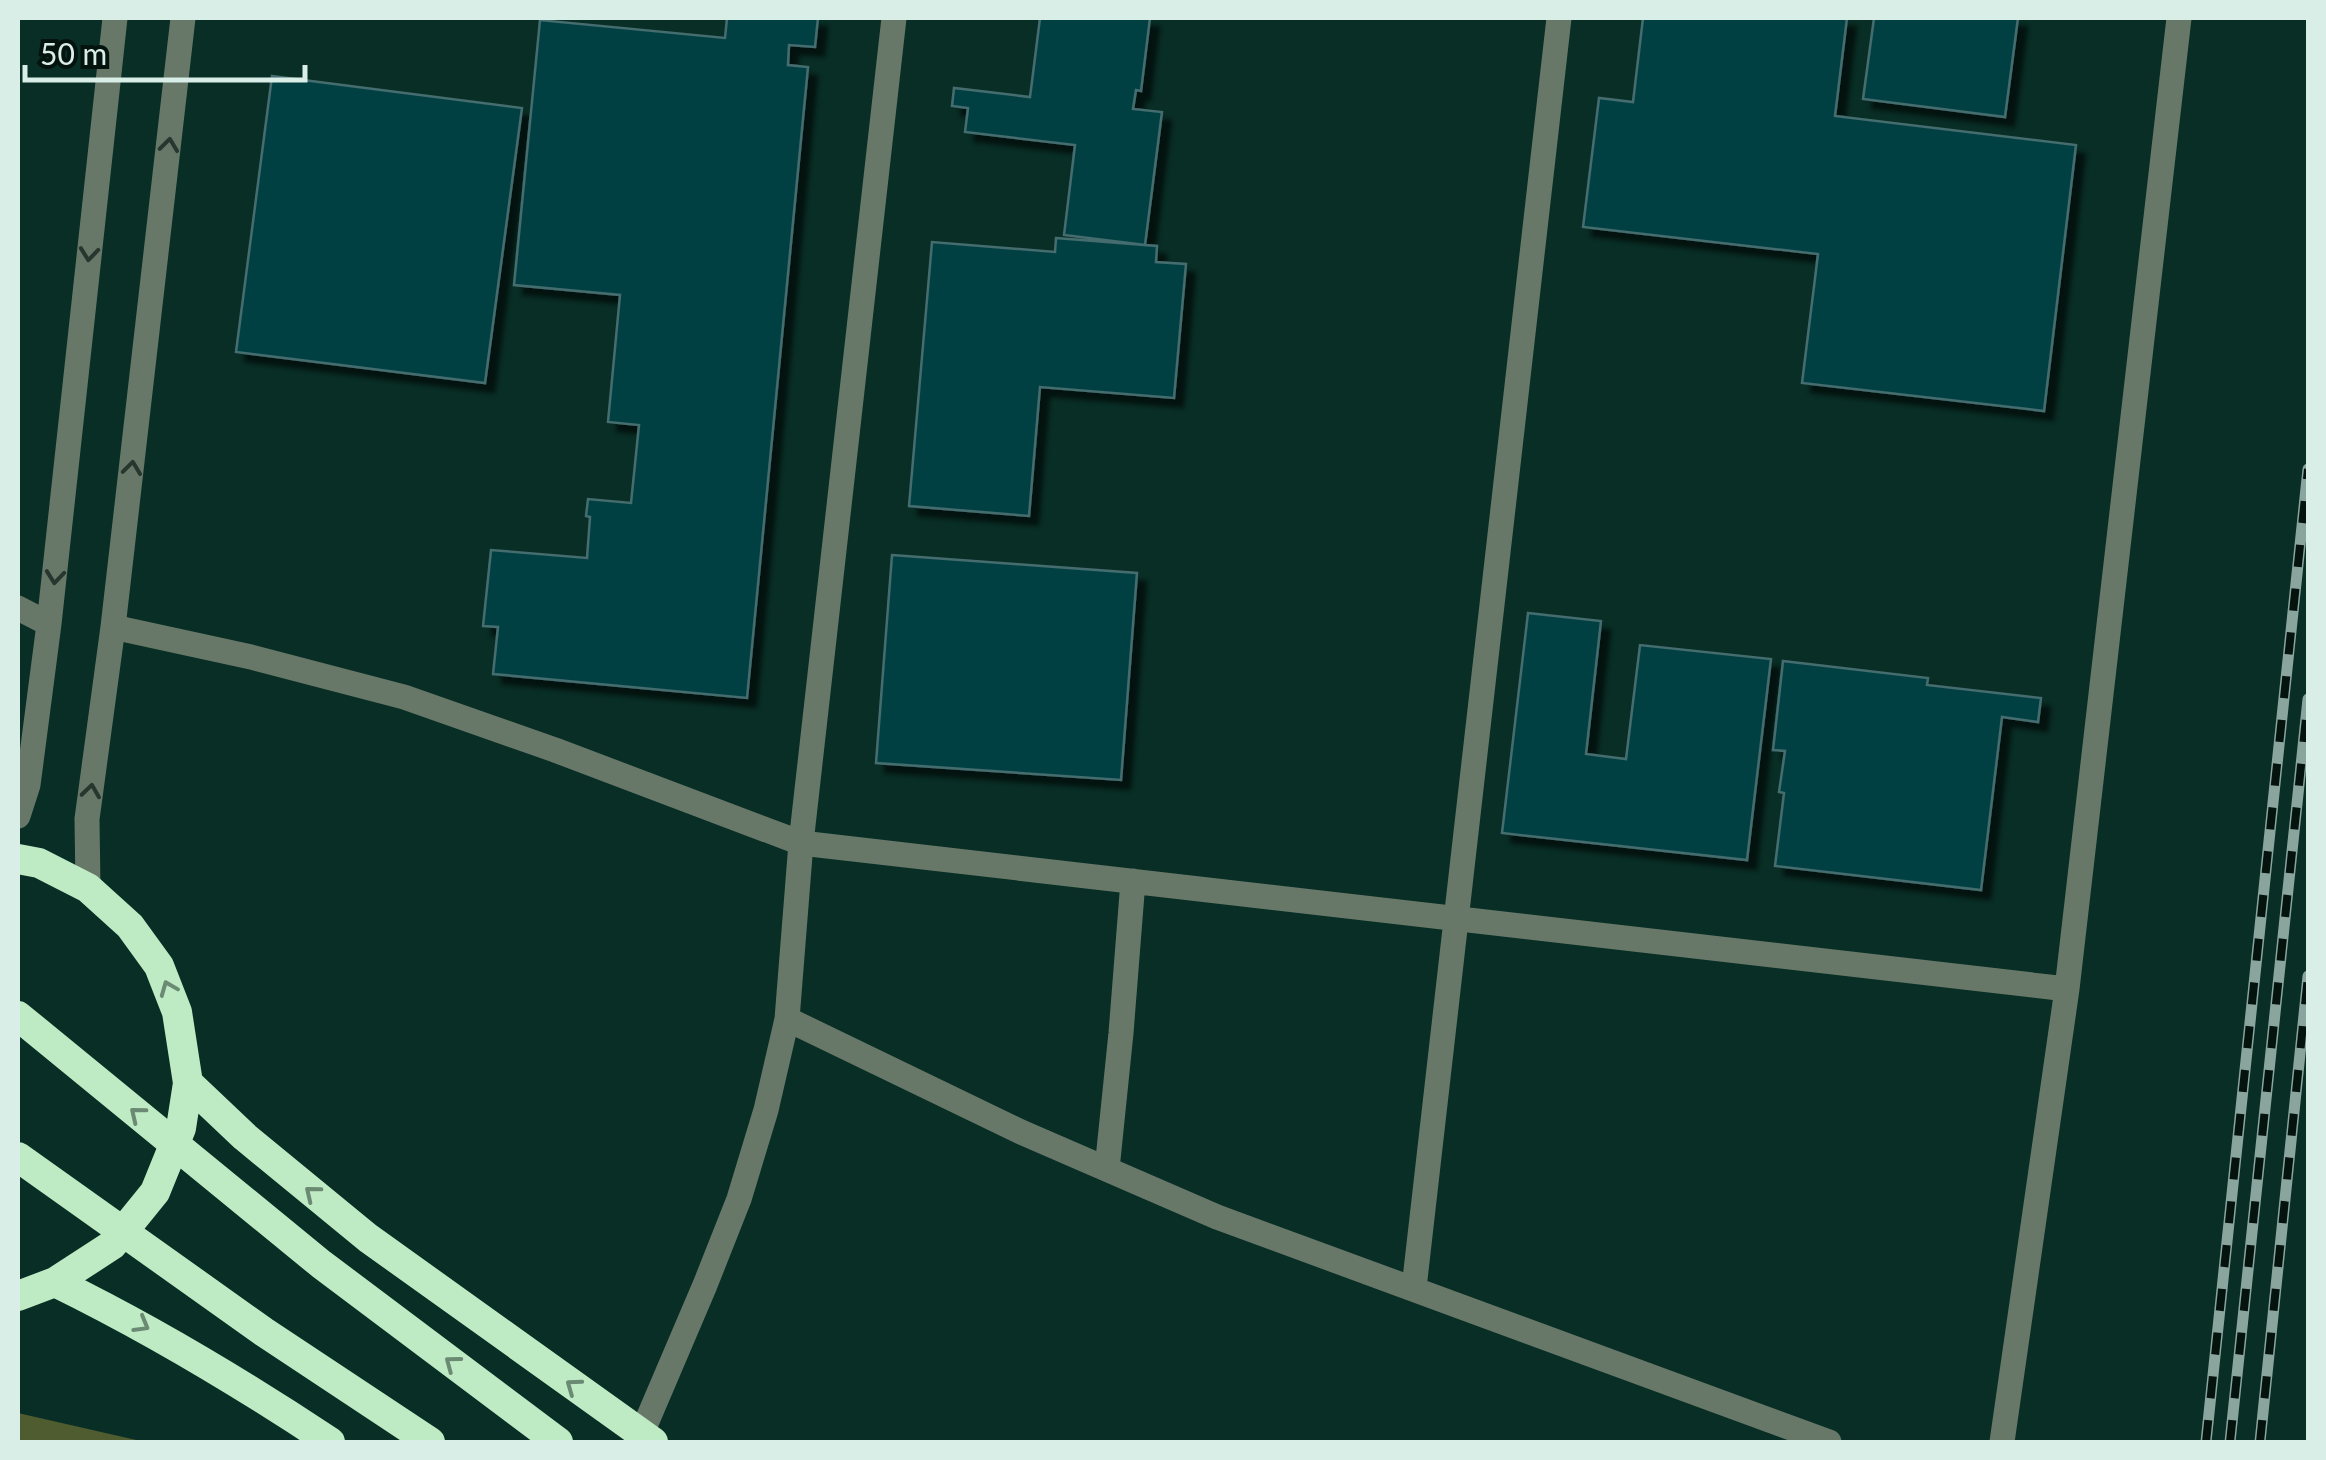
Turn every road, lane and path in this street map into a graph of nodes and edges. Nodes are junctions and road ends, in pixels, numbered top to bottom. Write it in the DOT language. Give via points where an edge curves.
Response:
graph roads {
  1 [pos="114,18"];
  2 [pos="184,18"];
  3 [pos="894,18"];
  4 [pos="1559,18"];
  5 [pos="2178,18"];
  6 [pos="18,608"];
  7 [pos="50,624"];
  8 [pos="113,627"];
  9 [pos="18,816"];
  10 [pos="801,843"];
  11 [pos="18,858"];
  12 [pos="1132,881"];
  13 [pos="88,888"];
  14 [pos="1456,918"];
  15 [pos="2067,989"];
  16 [pos="18,1016"];
  17 [pos="787,1020"];
  18 [pos="188,1083"];
  19 [pos="18,1157"];
  20 [pos="1107,1169"];
  21 [pos="55,1282"];
  22 [pos="1414,1288"];
  23 [pos="18,1296"];
  24 [pos="647,1438"];
  25 [pos="330,1442"];
  26 [pos="430,1442"];
  27 [pos="558,1442"];
  28 [pos="1830,1442"];
  29 [pos="2002,1442"];
  1 -- 7 [label="lane, one-way"];
  8 -- 2 [label="lane, one-way"];
  3 -- 10 [label="lane"];
  4 -- 14 [label="lane"];
  5 -- 15 [label="lane"];
  6 -- 7 [label="lane"];
  7 -- 9 [label="lane"];
  8 -- 10 [label="lane" via="404,697"];
  13 -- 8 [label="lane, one-way" via="87,819"];
  10 -- 12 [label="lane"];
  10 -- 17 [label="lane"];
  11 -- 13 [label="highway"];
  12 -- 14 [label="lane"];
  12 -- 20 [label="lane"];
  18 -- 13 [label="highway, one-way" via="177,1012 158,966 130,926"];
  14 -- 15 [label="lane"];
  14 -- 22 [label="lane"];
  15 -- 29 [label="lane"];
  27 -- 16 [label="highway, one-way" via="320,1264"];
  17 -- 20 [label="lane"];
  17 -- 24 [label="lane" via="739,1199"];
  18 -- 21 [label="highway" via="181,1128 155,1192 112,1245"];
  24 -- 18 [label="highway, one-way" via="368,1238"];
  19 -- 26 [label="highway"];
  20 -- 22 [label="lane"];
  21 -- 23 [label="highway"];
  21 -- 25 [label="highway, one-way" via="200,1358"];
  22 -- 28 [label="lane"];
}
